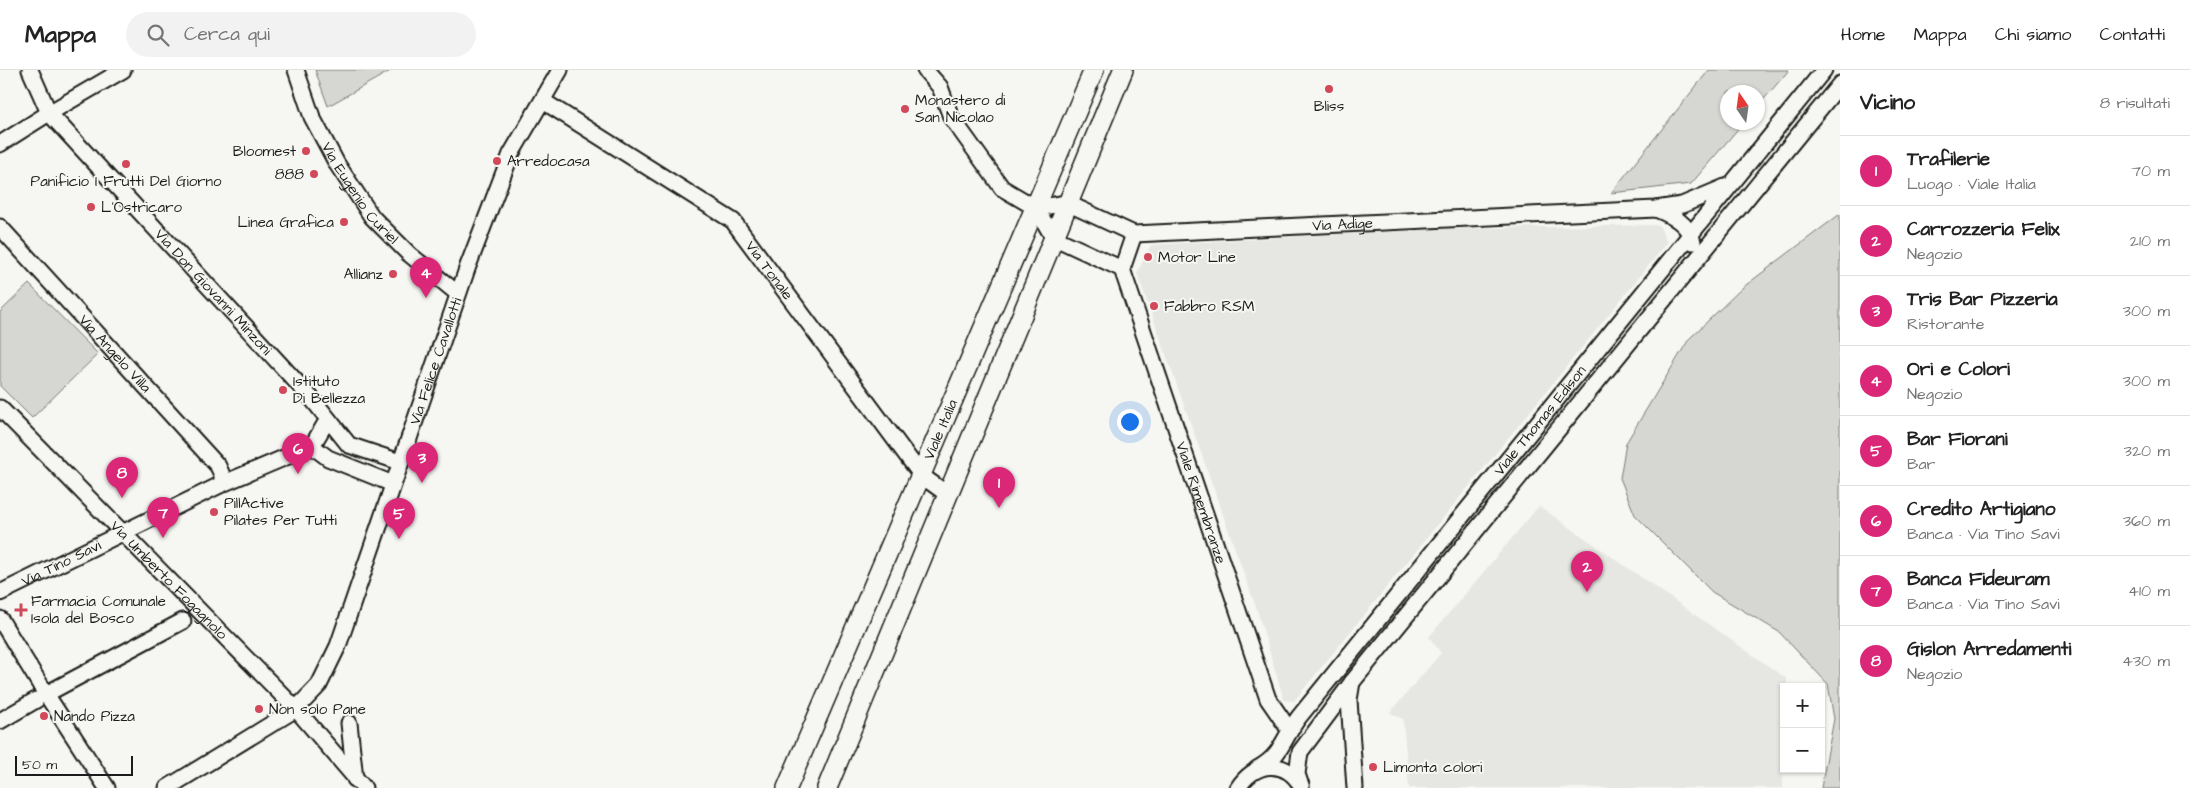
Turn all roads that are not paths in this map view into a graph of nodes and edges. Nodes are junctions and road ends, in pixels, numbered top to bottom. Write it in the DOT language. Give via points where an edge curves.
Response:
graph roads {
  1 [pos="30,70"];
  2 [pos="124,70"];
  3 [pos="296,70"];
  4 [pos="560,70"];
  5 [pos="925,70"];
  6 [pos="1094,70"];
  7 [pos="1123,70"];
  8 [pos="1824,70"];
  9 [pos="1840,84"];
  10 [pos="543,101"];
  11 [pos="49,112"];
  12 [pos="0,144"];
  13 [pos="1732,182"];
  14 [pos="1067,203"];
  15 [pos="1036,208"];
  16 [pos="1656,209"];
  17 [pos="0,227"];
  18 [pos="1691,233"];
  19 [pos="1134,234"];
  20 [pos="1053,236"];
  21 [pos="1693,263"];
  22 [pos="1122,268"];
  23 [pos="457,293"];
  24 [pos="0,408"];
  25 [pos="328,419"];
  26 [pos="312,446"];
  27 [pos="400,462"];
  28 [pos="922,476"];
  29 [pos="222,484"];
  30 [pos="393,484"];
  31 [pos="947,494"];
  32 [pos="125,533"];
  33 [pos="0,593"];
  34 [pos="0,619"];
  35 [pos="183,622"];
  36 [pos="1353,681"];
  37 [pos="41,697"];
  38 [pos="296,709"];
  39 [pos="0,721"];
  40 [pos="349,723"];
  41 [pos="1290,731"];
  42 [pos="1257,769"];
  43 [pos="358,785"];
  44 [pos="173,786"];
  45 [pos="1302,787"];
  46 [pos="107,788"];
  47 [pos="787,788"];
  48 [pos="826,788"];
  49 [pos="1238,788"];
  50 [pos="1355,788"];
  1 -- 11 [label="street, Via Don Giovanni Minzoni"];
  2 -- 11 [label="street"];
  3 -- 23 [label="street, Via Eugenio Curiel" via="312,117 336,164 372,216 410,254"];
  4 -- 10 [label="street, Via Felice Cavallotti"];
  5 -- 15 [label="street" via="940,87 950,117 1002,188"];
  6 -- 15 [label="main road, Viale Italia"];
  7 -- 14 [label="main road, Viale Italia"];
  8 -- 13 [label="street, Viale Thomas Edison"];
  9 -- 21 [label="street, Viale Thomas Edison"];
  10 -- 23 [label="street, Via Felice Cavallotti" via="511,154"];
  10 -- 28 [label="street, Via Tonale" via="732,221"];
  11 -- 12 [label="street"];
  11 -- 25 [label="street, Via Don Giovanni Minzoni"];
  13 -- 16 [label="street, Via Adige" via="1682,205"];
  13 -- 18 [label="street, Viale Thomas Edison"];
  14 -- 15 [label="street"];
  14 -- 19 [label="street, Via Adige"];
  14 -- 20 [label="main road, Viale Italia"];
  15 -- 20 [label="street"];
  15 -- 28 [label="main road, Viale Italia"];
  16 -- 18 [label="street, Via Adige" via="1675,216"];
  16 -- 19 [label="street, Via Adige"];
  17 -- 29 [label="street, Via Angelo Villa" via="218,466"];
  18 -- 21 [label="street"];
  18 -- 41 [label="street, Viale Thomas Edison"];
  19 -- 22 [label="street"];
  20 -- 22 [label="street"];
  20 -- 31 [label="main road, Viale Italia"];
  21 -- 36 [label="street, Viale Thomas Edison"];
  22 -- 41 [label="street, Viale Rimembranze" via="1268,698"];
  23 -- 27 [label="street, Via Felice Cavallotti"];
  24 -- 32 [label="street, Via Umberto Fogagnolo"];
  25 -- 26 [label="street"];
  25 -- 27 [label="street, Via Don Giovanni Minzoni" via="349,445"];
  26 -- 29 [label="street, Via Tino Savi"];
  26 -- 30 [label="street" via="328,458"];
  27 -- 30 [label="street, Via Felice Cavallotti"];
  28 -- 31 [label="street, Via Tonale"];
  28 -- 47 [label="main road, Viale Italia"];
  29 -- 32 [label="street, Via Tino Savi"];
  30 -- 38 [label="street, Via Felice Cavallotti" via="338,646 319,684"];
  31 -- 48 [label="main road, Viale Italia"];
  32 -- 33 [label="street, Via Tino Savi"];
  32 -- 38 [label="street, Via Umberto Fogagnolo"];
  34 -- 37 [label="street"];
  35 -- 37 [label="street"];
  36 -- 45 [label="street, Viale Thomas Edison" via="1300,752 1297,777"];
  36 -- 50 [label="street" via="1349,700"];
  37 -- 39 [label="street"];
  37 -- 46 [label="street"];
  38 -- 43 [label="street, Via Umberto Fogagnolo"];
  38 -- 44 [label="street, Via Felice Cavallotti"];
  40 -- 43 [label="street"];
  41 -- 42 [label="street, Viale Thomas Edison" via="1278,753"];
  42 -- 45 [label="street" via="1270,766 1283,769"];
  42 -- 49 [label="street, Viale Thomas Edison" via="1246,776"];
}
